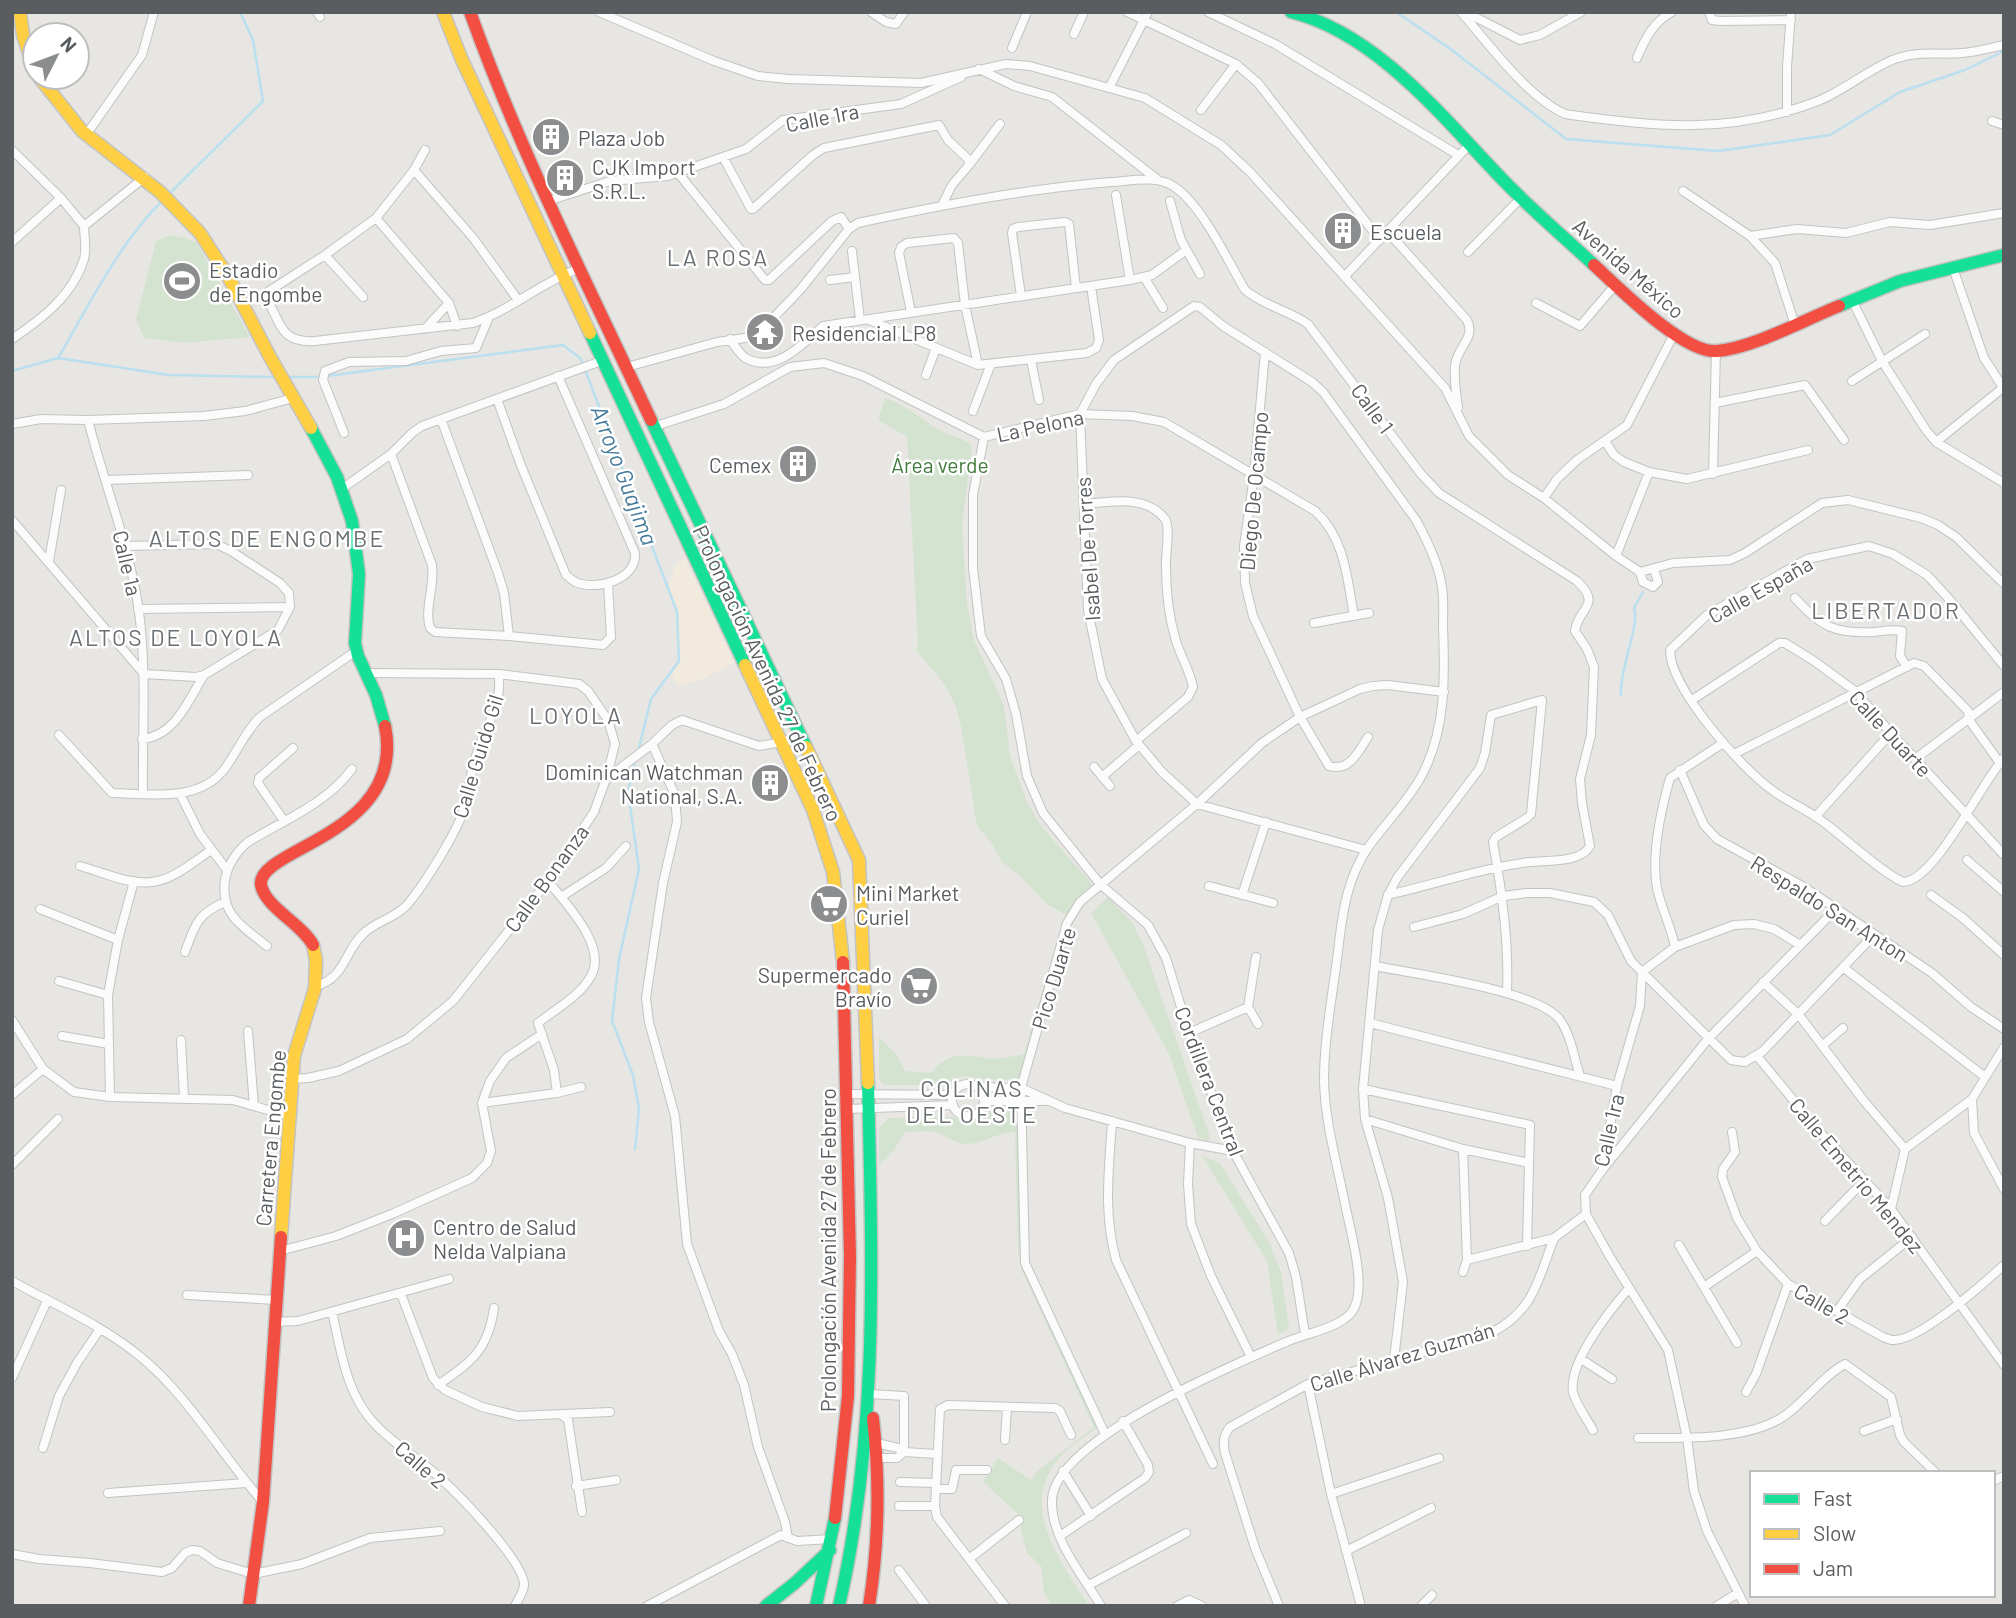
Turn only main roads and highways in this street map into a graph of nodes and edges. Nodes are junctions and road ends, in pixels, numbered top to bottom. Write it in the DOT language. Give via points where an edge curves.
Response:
graph roads {
  1 [pos="443,12"];
  2 [pos="470,12"];
  3 [pos="1291,12"];
  4 [pos="484,51"];
  5 [pos="462,60"];
  6 [pos="50,91"];
  7 [pos="2004,254"];
  8 [pos="680,482"];
  9 [pos="663,490"];
  10 [pos="870,1394"];
  11 [pos="831,1545"];
  12 [pos="250,1606"];
  13 [pos="766,1606"];
  14 [pos="816,1606"];
  15 [pos="839,1606"];
  16 [pos="869,1606"];
  1 -- 5 [label="main road, Prolongación Avenida 27 de Febrero"];
  2 -- 4 [label="main road, Prolongación Avenida 27 de Febrero"];
  3 -- 7 [label="main road, Avenida México" via="1358,40 1616,284 1674,334 1698,346 1716,351 1746,344 1900,281"];
  4 -- 5 [label="main road"];
  4 -- 8 [label="main road, Prolongación Avenida 27 de Febrero" via="548,201"];
  5 -- 9 [label="main road, Prolongación Avenida 27 de Febrero" via="598,361"];
  6 -- 12 [label="main road, Carretera Engombe" via="86,135 175,204 212,250 324,450 343,488 352,522 359,565 356,650 383,714 387,739 385,768 376,792 358,813 273,864 260,883 266,897 307,934 317,962 309,1010 293,1056 263,1502"];
  8 -- 9 [label="main road"];
  8 -- 10 [label="main road, Prolongación Avenida 27 de Febrero" via="859,860 869,1109"];
  9 -- 11 [label="main road, Prolongación Avenida 27 de Febrero" via="813,810 834,872 844,974 850,1256 848,1396"];
  10 -- 15 [label="main road, Prolongación Avenida 27 de Febrero" via="862,1482"];
  10 -- 16 [label="main road" via="877,1458 877,1534"];
  11 -- 13 [label="main road" via="795,1584"];
  11 -- 14 [label="main road, Prolongación Avenida 27 de Febrero"];
}
